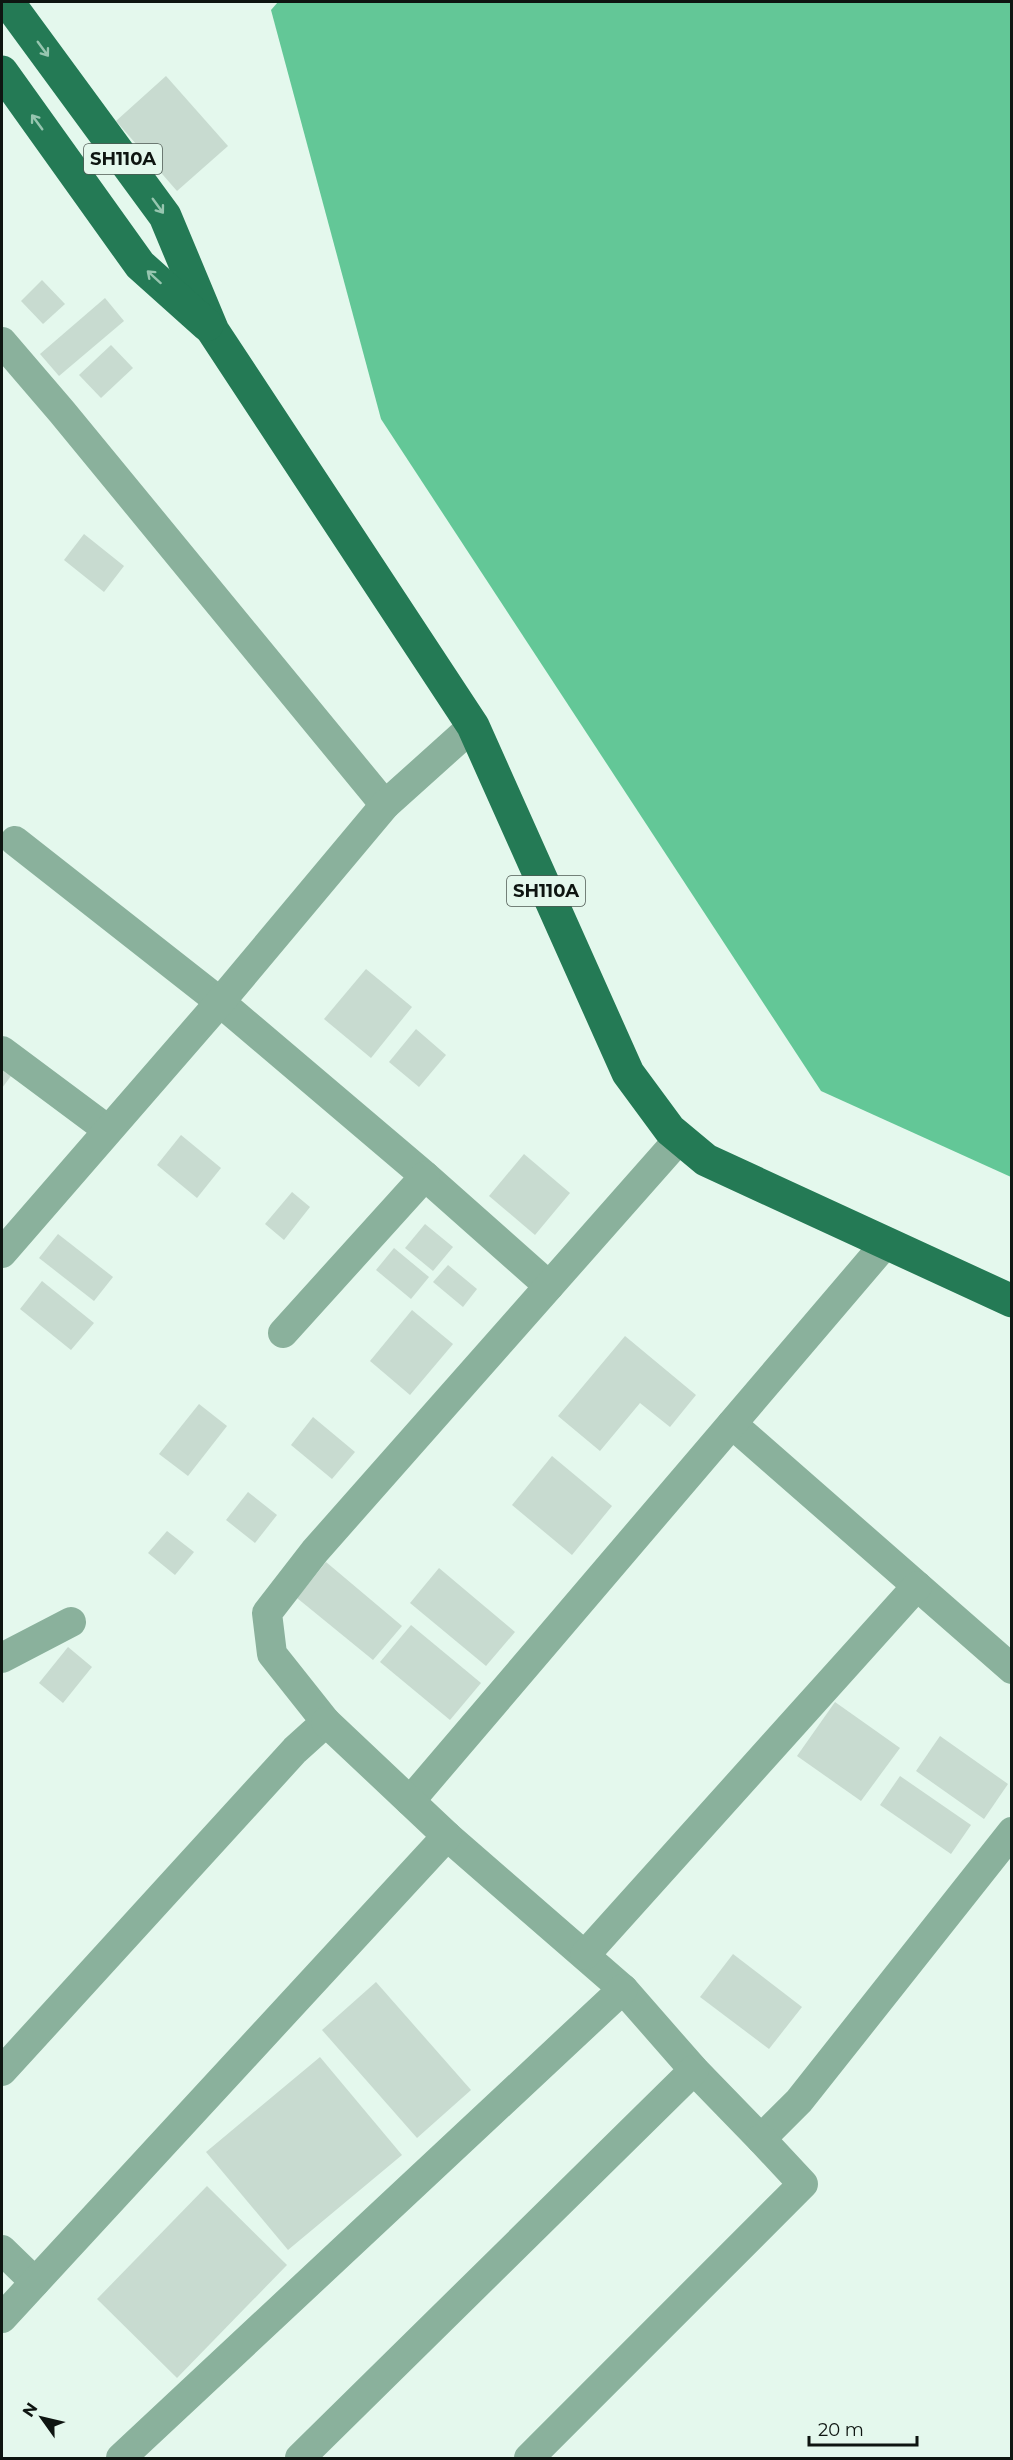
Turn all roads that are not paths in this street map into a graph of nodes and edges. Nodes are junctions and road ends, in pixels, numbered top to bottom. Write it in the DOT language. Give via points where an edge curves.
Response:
graph roads {
  1 [pos="8,2"];
  2 [pos="2,72"];
  3 [pos="213,331"];
  4 [pos="2,342"];
  5 [pos="473,726"];
  6 [pos="386,805"];
  7 [pos="15,841"];
  8 [pos="219,1002"];
  9 [pos="2,1051"];
  10 [pos="108,1130"];
  11 [pos="680,1138"];
  12 [pos="425,1176"];
  13 [pos="886,1243"];
  14 [pos="2,1253"];
  15 [pos="549,1286"];
  16 [pos="1011,1301"];
  17 [pos="283,1333"];
  18 [pos="732,1424"];
  19 [pos="917,1586"];
  20 [pos="71,1622"];
  21 [pos="2,1658"];
  22 [pos="1011,1669"];
  23 [pos="326,1722"];
  24 [pos="410,1801"];
  25 [pos="1011,1832"];
  26 [pos="447,1836"];
  27 [pos="585,1954"];
  28 [pos="623,1989"];
  29 [pos="694,2070"];
  30 [pos="2,2071"];
  31 [pos="761,2139"];
  32 [pos="2,2250"];
  33 [pos="35,2282"];
  34 [pos="2,2318"];
  35 [pos="121,2458"];
  36 [pos="300,2458"];
  37 [pos="529,2458"];
  1 -- 3 [label="main road, SH110A, one-way" via="165,216"];
  3 -- 2 [label="main road, SH110A, one-way" via="140,265"];
  3 -- 5 [label="main road, SH110A"];
  4 -- 6 [label="street"];
  5 -- 6 [label="street"];
  5 -- 11 [label="main road, SH110A" via="628,1073"];
  6 -- 8 [label="street"];
  7 -- 8 [label="street"];
  8 -- 10 [label="street"];
  8 -- 12 [label="street"];
  9 -- 10 [label="street"];
  10 -- 14 [label="street"];
  11 -- 13 [label="main road, SH110A" via="706,1160"];
  11 -- 15 [label="street"];
  12 -- 15 [label="street"];
  12 -- 17 [label="street"];
  13 -- 16 [label="main road, SH110A"];
  13 -- 18 [label="street"];
  15 -- 23 [label="street" via="315,1551 267,1613 272,1654"];
  18 -- 19 [label="street"];
  18 -- 24 [label="street"];
  19 -- 22 [label="street"];
  19 -- 27 [label="street"];
  20 -- 21 [label="street"];
  23 -- 24 [label="street"];
  23 -- 30 [label="street" via="295,1750"];
  24 -- 26 [label="street"];
  25 -- 31 [label="street" via="799,2101"];
  26 -- 27 [label="street"];
  26 -- 33 [label="street"];
  27 -- 28 [label="street"];
  28 -- 29 [label="street"];
  28 -- 35 [label="street"];
  29 -- 31 [label="street"];
  29 -- 36 [label="street"];
  31 -- 37 [label="street" via="803,2184"];
  32 -- 33 [label="street"];
  33 -- 34 [label="street"];
}
